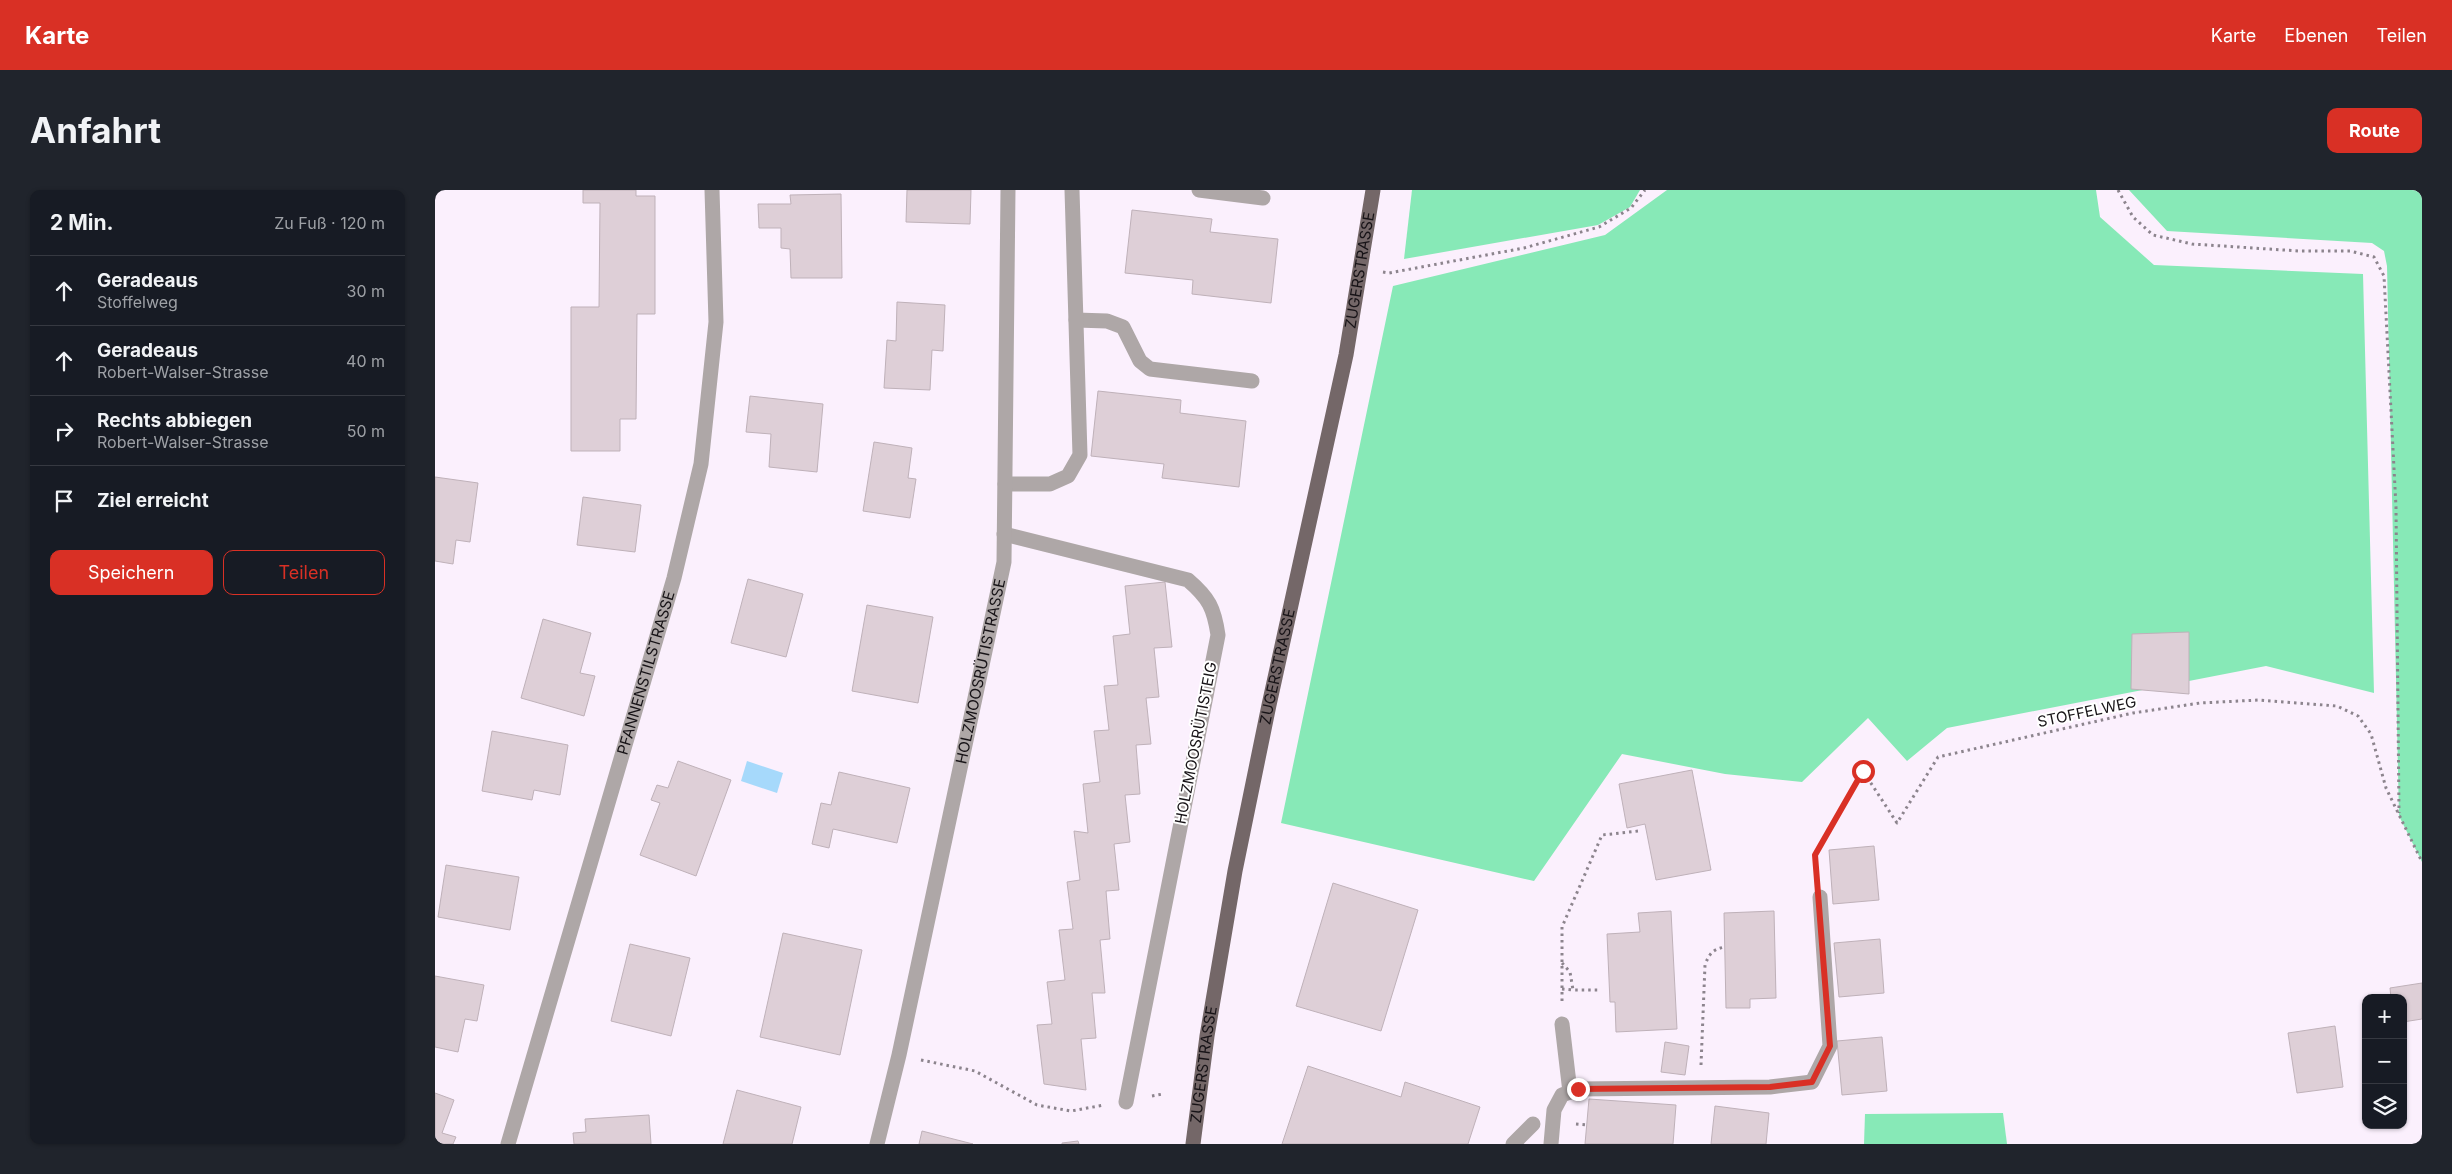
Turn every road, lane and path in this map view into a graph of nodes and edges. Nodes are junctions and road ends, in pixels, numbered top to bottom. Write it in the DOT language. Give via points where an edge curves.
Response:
graph roads {
  1 [pos="712,190"];
  2 [pos="1009,190"];
  3 [pos="1072,190"];
  4 [pos="1199,190"];
  5 [pos="1373,190"];
  6 [pos="1645,190"];
  7 [pos="2118,190"];
  8 [pos="1263,198"];
  9 [pos="1361,269"];
  10 [pos="1076,320"];
  11 [pos="1252,381"];
  12 [pos="1005,484"];
  13 [pos="1004,534"];
  14 [pos="2399,816"];
  15 [pos="1639,831"];
  16 [pos="2422,862"];
  17 [pos="1820,897"];
  18 [pos="1725,947"];
  19 [pos="1562,963"];
  20 [pos="1562,989"];
  21 [pos="1573,990"];
  22 [pos="1598,990"];
  23 [pos="1562,1024"];
  24 [pos="922,1060"];
  25 [pos="1700,1088"];
  26 [pos="1571,1092"];
  27 [pos="1163,1094"];
  28 [pos="1126,1102"];
  29 [pos="1533,1124"];
  30 [pos="508,1144"];
  31 [pos="877,1144"];
  32 [pos="1193,1144"];
  33 [pos="1513,1144"];
  34 [pos="1551,1144"];
  1 -- 30 [label="street, PFANNENSTILSTRASSE" via="716,322 701,464 674,578"];
  2 -- 12 [label="street, HOLZMOOSRÜTISTRASSE"];
  3 -- 10 [label="street"];
  4 -- 8 [label="street"];
  5 -- 9 [label="main road, ZUGERSTRASSE"];
  6 -- 9 [label="path" via="1631,208 1599,227 1524,248 1389,273"];
  7 -- 14 [label="path" via="2133,217 2153,235 2192,244 2350,251 2374,257 2384,276 2396,507"];
  9 -- 32 [label="main road, ZUGERSTRASSE" via="1346,355 1235,871 1207,1036"];
  10 -- 11 [label="street" via="1107,320 1123,327 1139,361 1150,369"];
  10 -- 12 [label="street" via="1081,455 1068,476 1049,484"];
  12 -- 13 [label="street, HOLZMOOSRÜTISTRASSE"];
  13 -- 28 [label="street, HOLZMOOSRÜTISTEIG" via="1188,580 1204,594 1215,614 1217,636"];
  13 -- 31 [label="street, HOLZMOOSRÜTISTRASSE" via="1002,572"];
  14 -- 16 [label="path, STOFFELWEG"];
  14 -- 17 [label="path, STOFFELWEG" via="2371,734 2358,716 2337,706 2259,700 2200,703 2133,713 1938,757 1897,823 1863,771 1815,855"];
  15 -- 19 [label="path" via="1602,835 1562,927"];
  17 -- 25 [label="street" via="1830,1046 1812,1082 1770,1087"];
  18 -- 25 [label="path" via="1710,954 1705,965"];
  19 -- 20 [label="path"];
  19 -- 21 [label="path" via="1570,972"];
  20 -- 21 [label="path"];
  20 -- 23 [label="path"];
  21 -- 22 [label="path"];
  23 -- 26 [label="street"];
  24 -- 28 [label="path" via="975,1071 1037,1105 1071,1111"];
  25 -- 26 [label="street" via="1578,1089"];
  26 -- 34 [label="street" via="1562,1094 1554,1110"];
  27 -- 28 [label="path"];
  29 -- 33 [label="street"];
}
